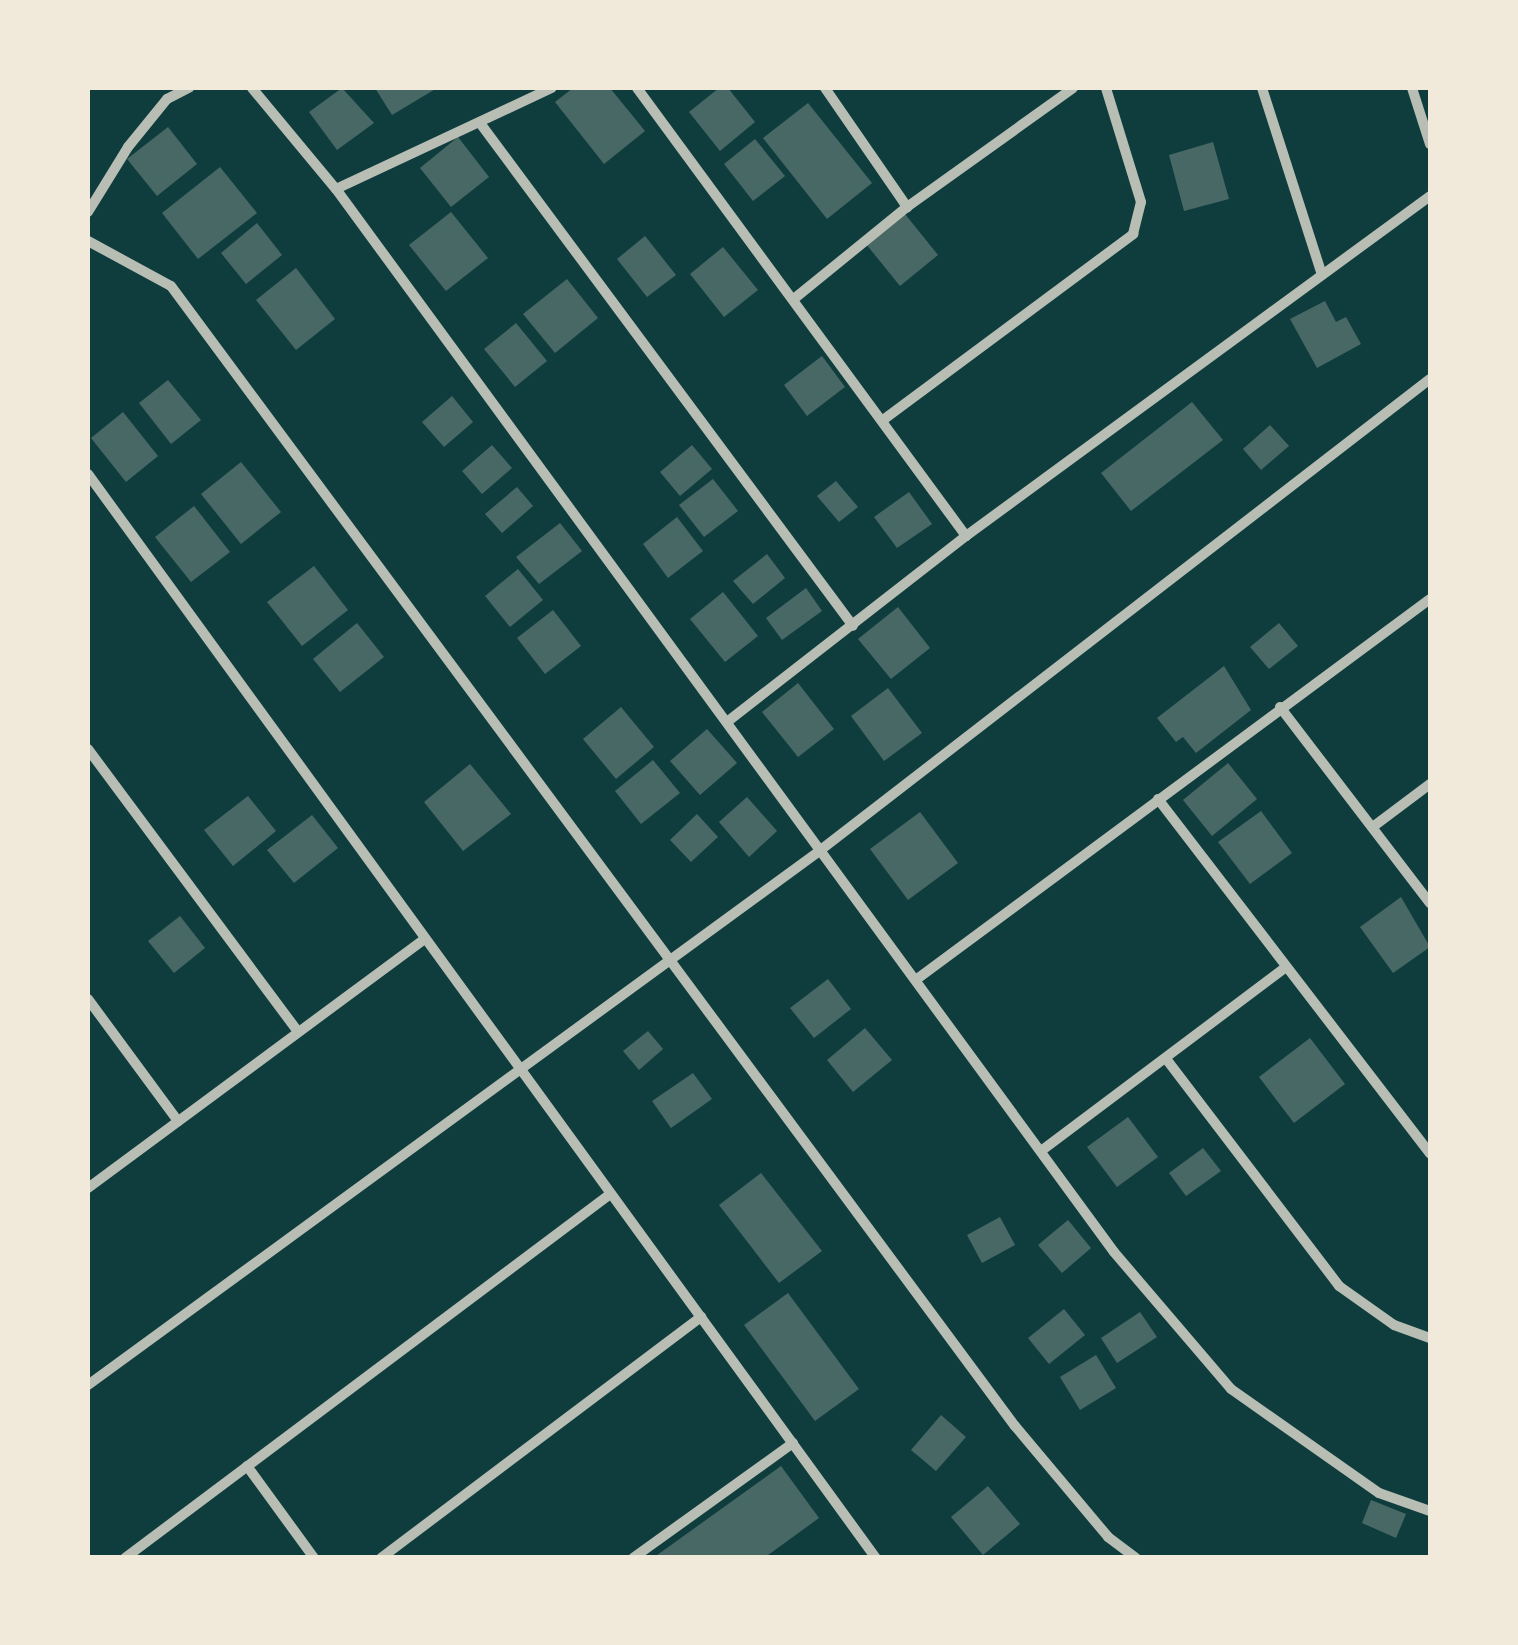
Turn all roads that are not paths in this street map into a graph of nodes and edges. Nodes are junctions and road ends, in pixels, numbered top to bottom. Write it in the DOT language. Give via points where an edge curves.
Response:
graph roads {
  1 [pos="189,88"];
  2 [pos="252,88"];
  3 [pos="552,88"];
  4 [pos="637,88"];
  5 [pos="825,88"];
  6 [pos="1073,88"];
  7 [pos="1106,88"];
  8 [pos="1262,88"];
  9 [pos="1412,88"];
  10 [pos="480,122"];
  11 [pos="1430,144"];
  12 [pos="336,189"];
  13 [pos="1430,196"];
  14 [pos="906,206"];
  15 [pos="88,212"];
  16 [pos="88,241"];
  17 [pos="1322,276"];
  18 [pos="794,298"];
  19 [pos="1430,380"];
  20 [pos="882,420"];
  21 [pos="88,474"];
  22 [pos="966,536"];
  23 [pos="1430,599"];
  24 [pos="853,626"];
  25 [pos="1280,707"];
  26 [pos="727,722"];
  27 [pos="88,749"];
  28 [pos="1430,784"];
  29 [pos="1158,800"];
  30 [pos="1374,826"];
  31 [pos="818,852"];
  32 [pos="1430,903"];
  33 [pos="422,941"];
  34 [pos="673,960"];
  35 [pos="1286,967"];
  36 [pos="917,980"];
  37 [pos="88,998"];
  38 [pos="298,1032"];
  39 [pos="1167,1060"];
  40 [pos="519,1068"];
  41 [pos="178,1121"];
  42 [pos="1042,1151"];
  43 [pos="1430,1154"];
  44 [pos="88,1188"];
  45 [pos="609,1195"];
  46 [pos="701,1317"];
  47 [pos="1430,1338"];
  48 [pos="88,1385"];
  49 [pos="792,1443"];
  50 [pos="247,1466"];
  51 [pos="1430,1511"];
  52 [pos="127,1557"];
  53 [pos="314,1558"];
  54 [pos="381,1558"];
  55 [pos="633,1558"];
  56 [pos="876,1558"];
  57 [pos="1136,1558"];
  1 -- 15 [label="street" via="157,111"];
  2 -- 12 [label="street"];
  3 -- 10 [label="street"];
  4 -- 18 [label="street"];
  5 -- 14 [label="street"];
  6 -- 14 [label="street"];
  7 -- 20 [label="street" via="1141,202 1133,234"];
  8 -- 17 [label="street"];
  9 -- 11 [label="street"];
  10 -- 12 [label="street"];
  10 -- 24 [label="street"];
  12 -- 26 [label="street"];
  13 -- 17 [label="street"];
  14 -- 18 [label="street"];
  16 -- 34 [label="street" via="171,286"];
  17 -- 22 [label="street"];
  18 -- 20 [label="street"];
  19 -- 31 [label="street"];
  20 -- 22 [label="street"];
  21 -- 33 [label="street"];
  22 -- 24 [label="street"];
  23 -- 25 [label="street"];
  24 -- 26 [label="street"];
  25 -- 29 [label="street"];
  25 -- 30 [label="street"];
  26 -- 31 [label="street"];
  27 -- 38 [label="street"];
  28 -- 30 [label="street"];
  29 -- 35 [label="street"];
  29 -- 36 [label="street"];
  30 -- 32 [label="street"];
  31 -- 34 [label="street"];
  31 -- 36 [label="street"];
  33 -- 38 [label="street"];
  33 -- 40 [label="street"];
  34 -- 40 [label="street"];
  34 -- 57 [label="street" via="1015,1426 1108,1537"];
  35 -- 39 [label="street"];
  35 -- 43 [label="street"];
  36 -- 42 [label="street"];
  37 -- 41 [label="street"];
  38 -- 41 [label="street"];
  39 -- 42 [label="street"];
  39 -- 47 [label="street" via="1338,1286 1394,1325"];
  40 -- 45 [label="street"];
  40 -- 48 [label="street"];
  41 -- 44 [label="street"];
  42 -- 51 [label="street" via="1114,1252 1231,1389 1379,1493"];
  45 -- 46 [label="street"];
  45 -- 50 [label="street"];
  46 -- 49 [label="street"];
  46 -- 54 [label="street"];
  49 -- 55 [label="street"];
  49 -- 56 [label="street"];
  50 -- 52 [label="street"];
  50 -- 53 [label="street"];
}
